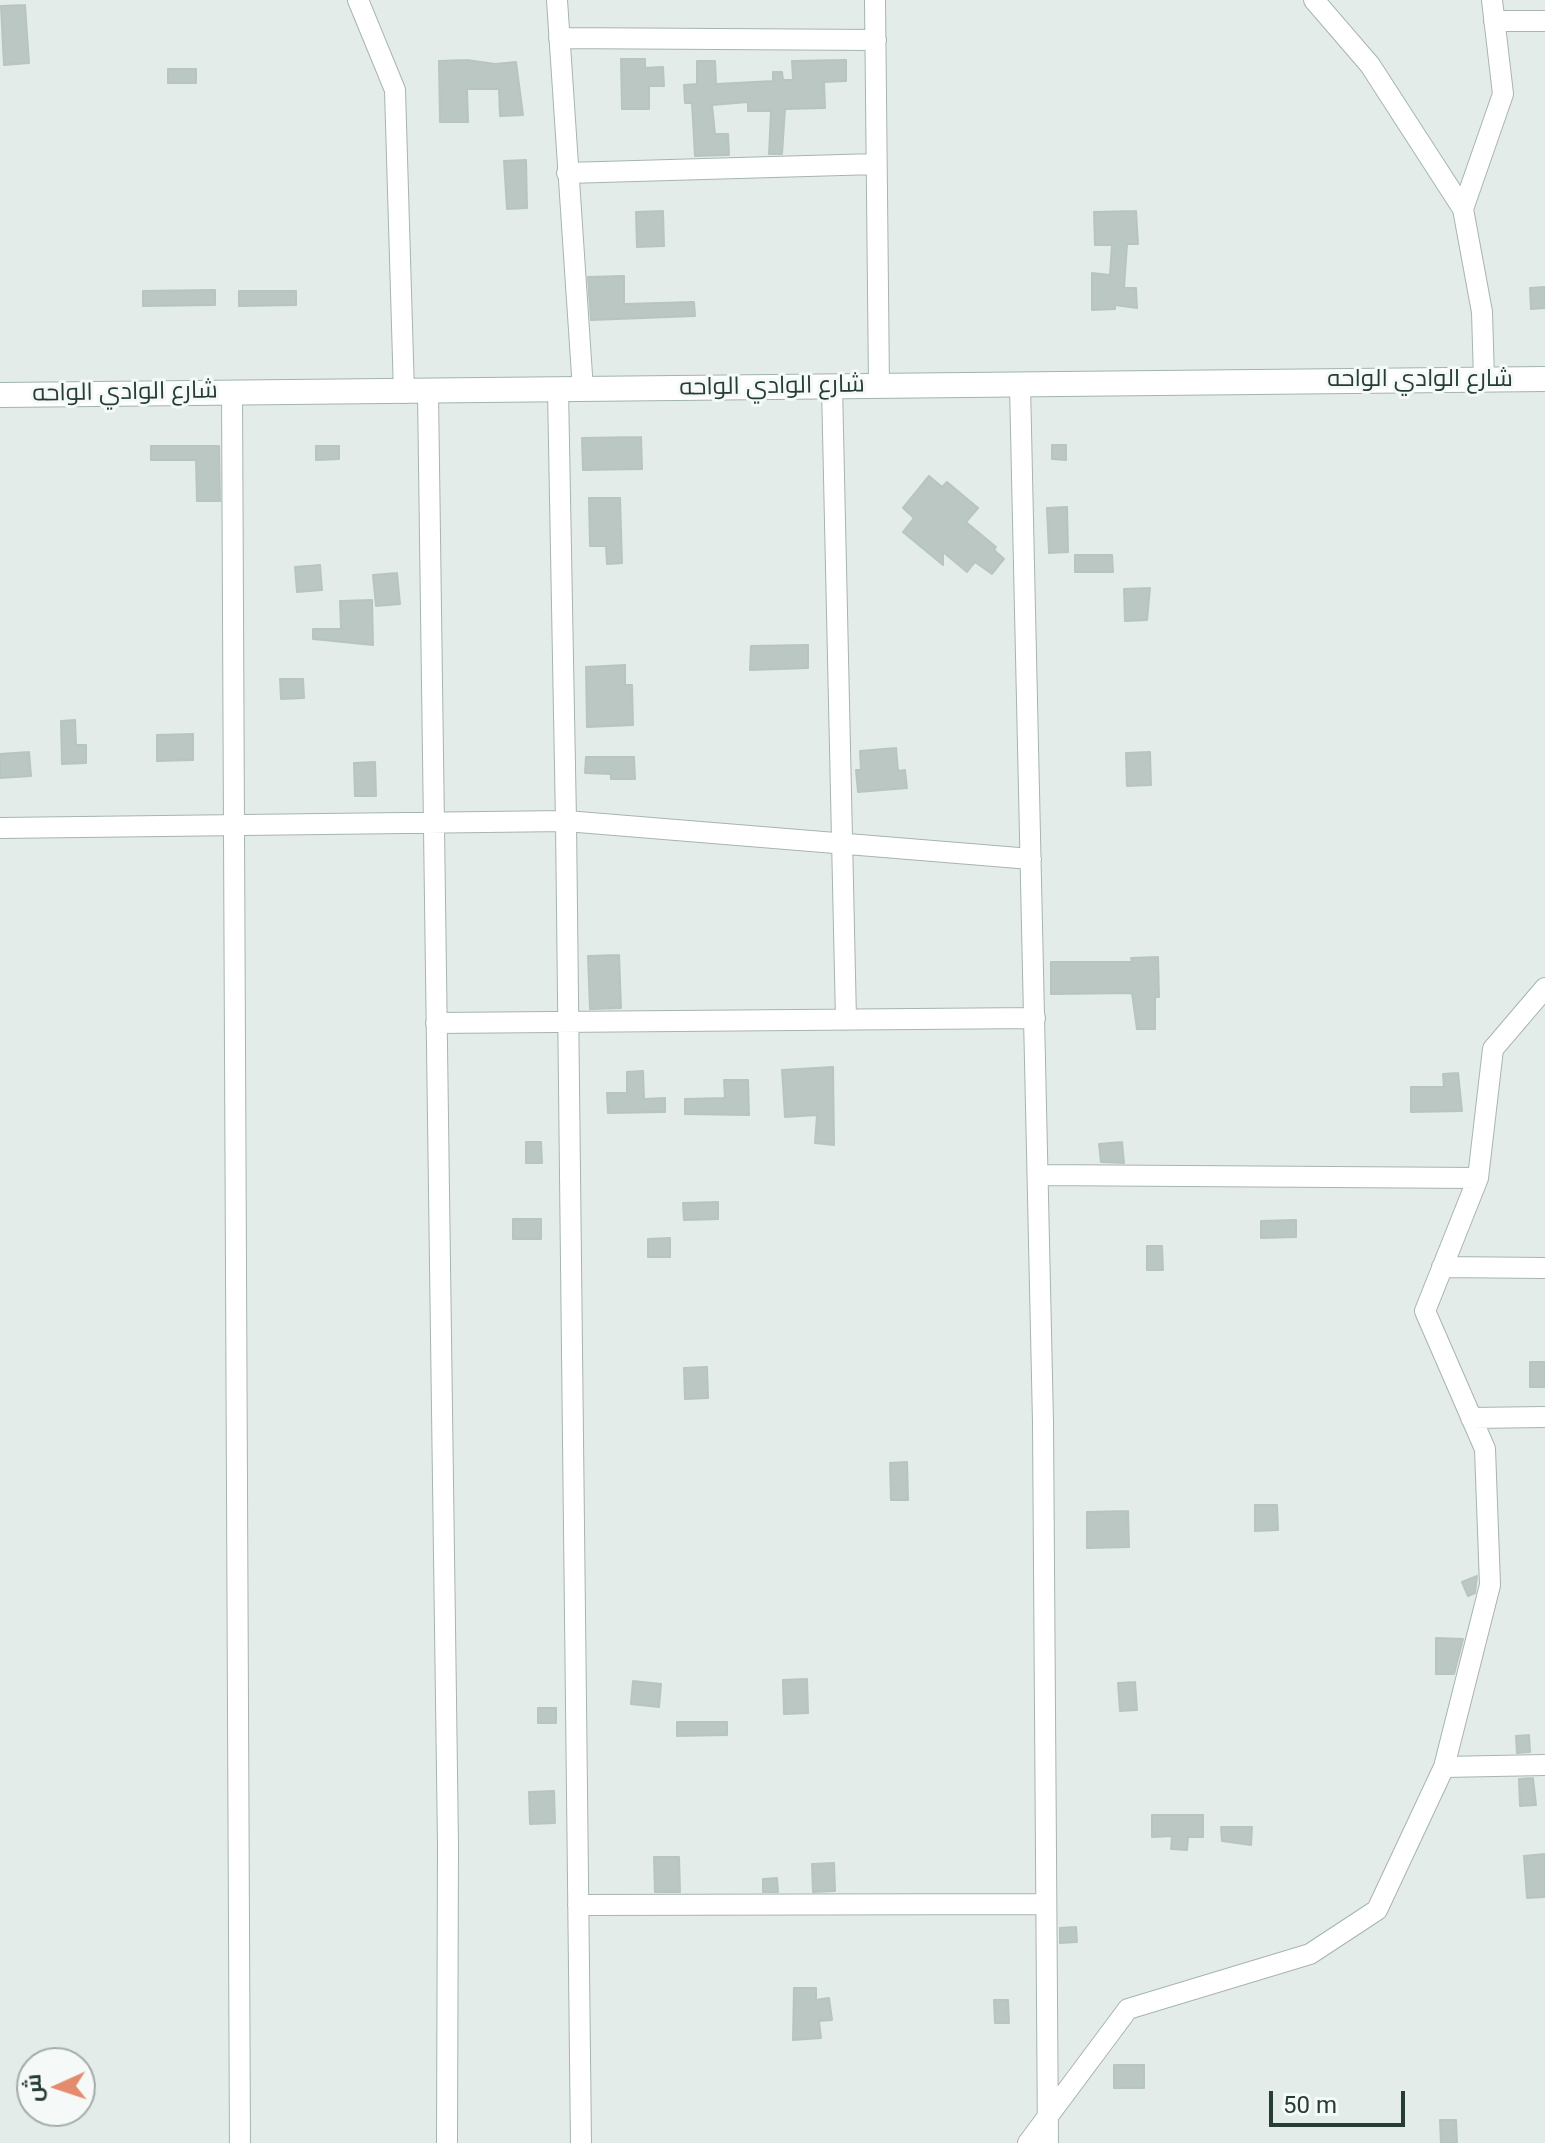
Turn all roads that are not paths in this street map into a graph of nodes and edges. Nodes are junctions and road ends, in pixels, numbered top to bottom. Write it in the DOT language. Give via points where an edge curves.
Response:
graph roads {
  1 [pos="358,0"];
  2 [pos="557,0"];
  3 [pos="875,0"];
  4 [pos="1314,0"];
  5 [pos="1492,0"];
  6 [pos="1494,21"];
  7 [pos="1545,21"];
  8 [pos="559,38"];
  9 [pos="876,40"];
  10 [pos="876,164"];
  11 [pos="567,173"];
  12 [pos="1463,209"];
  13 [pos="1484,379"];
  14 [pos="1545,379"];
  15 [pos="1020,385"];
  16 [pos="832,386"];
  17 [pos="879,386"];
  18 [pos="558,389"];
  19 [pos="583,390"];
  20 [pos="232,392"];
  21 [pos="416,392"];
  22 [pos="0,395"];
  23 [pos="566,821"];
  24 [pos="433,823"];
  25 [pos="234,825"];
  26 [pos="0,828"];
  27 [pos="843,844"];
  28 [pos="1031,859"];
  29 [pos="1545,988"];
  30 [pos="1035,1018"];
  31 [pos="846,1020"];
  32 [pos="569,1022"];
  33 [pos="436,1023"];
  34 [pos="1038,1175"];
  35 [pos="1478,1178"];
  36 [pos="1442,1267"];
  37 [pos="1545,1268"];
  38 [pos="1545,1417"];
  39 [pos="1471,1418"];
  40 [pos="1545,1765"];
  41 [pos="1444,1767"];
  42 [pos="1046,1904"];
  43 [pos="578,1905"];
  44 [pos="1048,2118"];
  45 [pos="240,2143"];
  46 [pos="447,2143"];
  47 [pos="581,2143"];
  48 [pos="1028,2143"];
  49 [pos="1048,2143"];
  1 -- 21 [label="street" via="395,90"];
  2 -- 8 [label="street"];
  3 -- 9 [label="street"];
  4 -- 12 [label="street" via="1370,65"];
  5 -- 6 [label="street"];
  6 -- 7 [label="street"];
  6 -- 12 [label="street" via="1503,94"];
  8 -- 9 [label="street"];
  8 -- 11 [label="street"];
  9 -- 10 [label="street"];
  10 -- 11 [label="street"];
  10 -- 17 [label="street"];
  11 -- 19 [label="street"];
  12 -- 13 [label="street" via="1482,312"];
  13 -- 14 [label="main road, شارع الوادي الواحه"];
  13 -- 15 [label="main road, شارع الوادي الواحه"];
  15 -- 17 [label="main road, شارع الوادي الواحه"];
  15 -- 28 [label="street"];
  16 -- 17 [label="main road, شارع الوادي الواحه"];
  16 -- 19 [label="main road, شارع الوادي الواحه"];
  16 -- 27 [label="street"];
  18 -- 19 [label="main road, شارع الوادي الواحه"];
  18 -- 21 [label="main road, شارع الوادي الواحه"];
  18 -- 23 [label="street"];
  20 -- 21 [label="main road, شارع الوادي الواحه"];
  20 -- 22 [label="main road, شارع الوادي الواحه"];
  20 -- 25 [label="street"];
  21 -- 24 [label="street"];
  23 -- 24 [label="street"];
  23 -- 27 [label="street"];
  23 -- 32 [label="street"];
  24 -- 25 [label="street"];
  24 -- 33 [label="street"];
  25 -- 26 [label="street"];
  25 -- 45 [label="street"];
  27 -- 28 [label="street"];
  27 -- 31 [label="street"];
  28 -- 30 [label="street"];
  29 -- 35 [label="street" via="1493,1049"];
  30 -- 31 [label="street"];
  30 -- 34 [label="street"];
  31 -- 32 [label="street"];
  32 -- 33 [label="street"];
  32 -- 43 [label="street"];
  33 -- 46 [label="street"];
  34 -- 35 [label="street"];
  34 -- 42 [label="street"];
  35 -- 36 [label="street"];
  36 -- 37 [label="street"];
  36 -- 39 [label="street" via="1425,1311"];
  38 -- 39 [label="street"];
  39 -- 41 [label="street" via="1485,1449 1490,1585"];
  40 -- 41 [label="street"];
  41 -- 44 [label="street" via="1377,1910 1310,1954 1128,2009"];
  42 -- 43 [label="street"];
  42 -- 44 [label="street"];
  43 -- 47 [label="street"];
  44 -- 48 [label="street"];
  44 -- 49 [label="street"];
}
